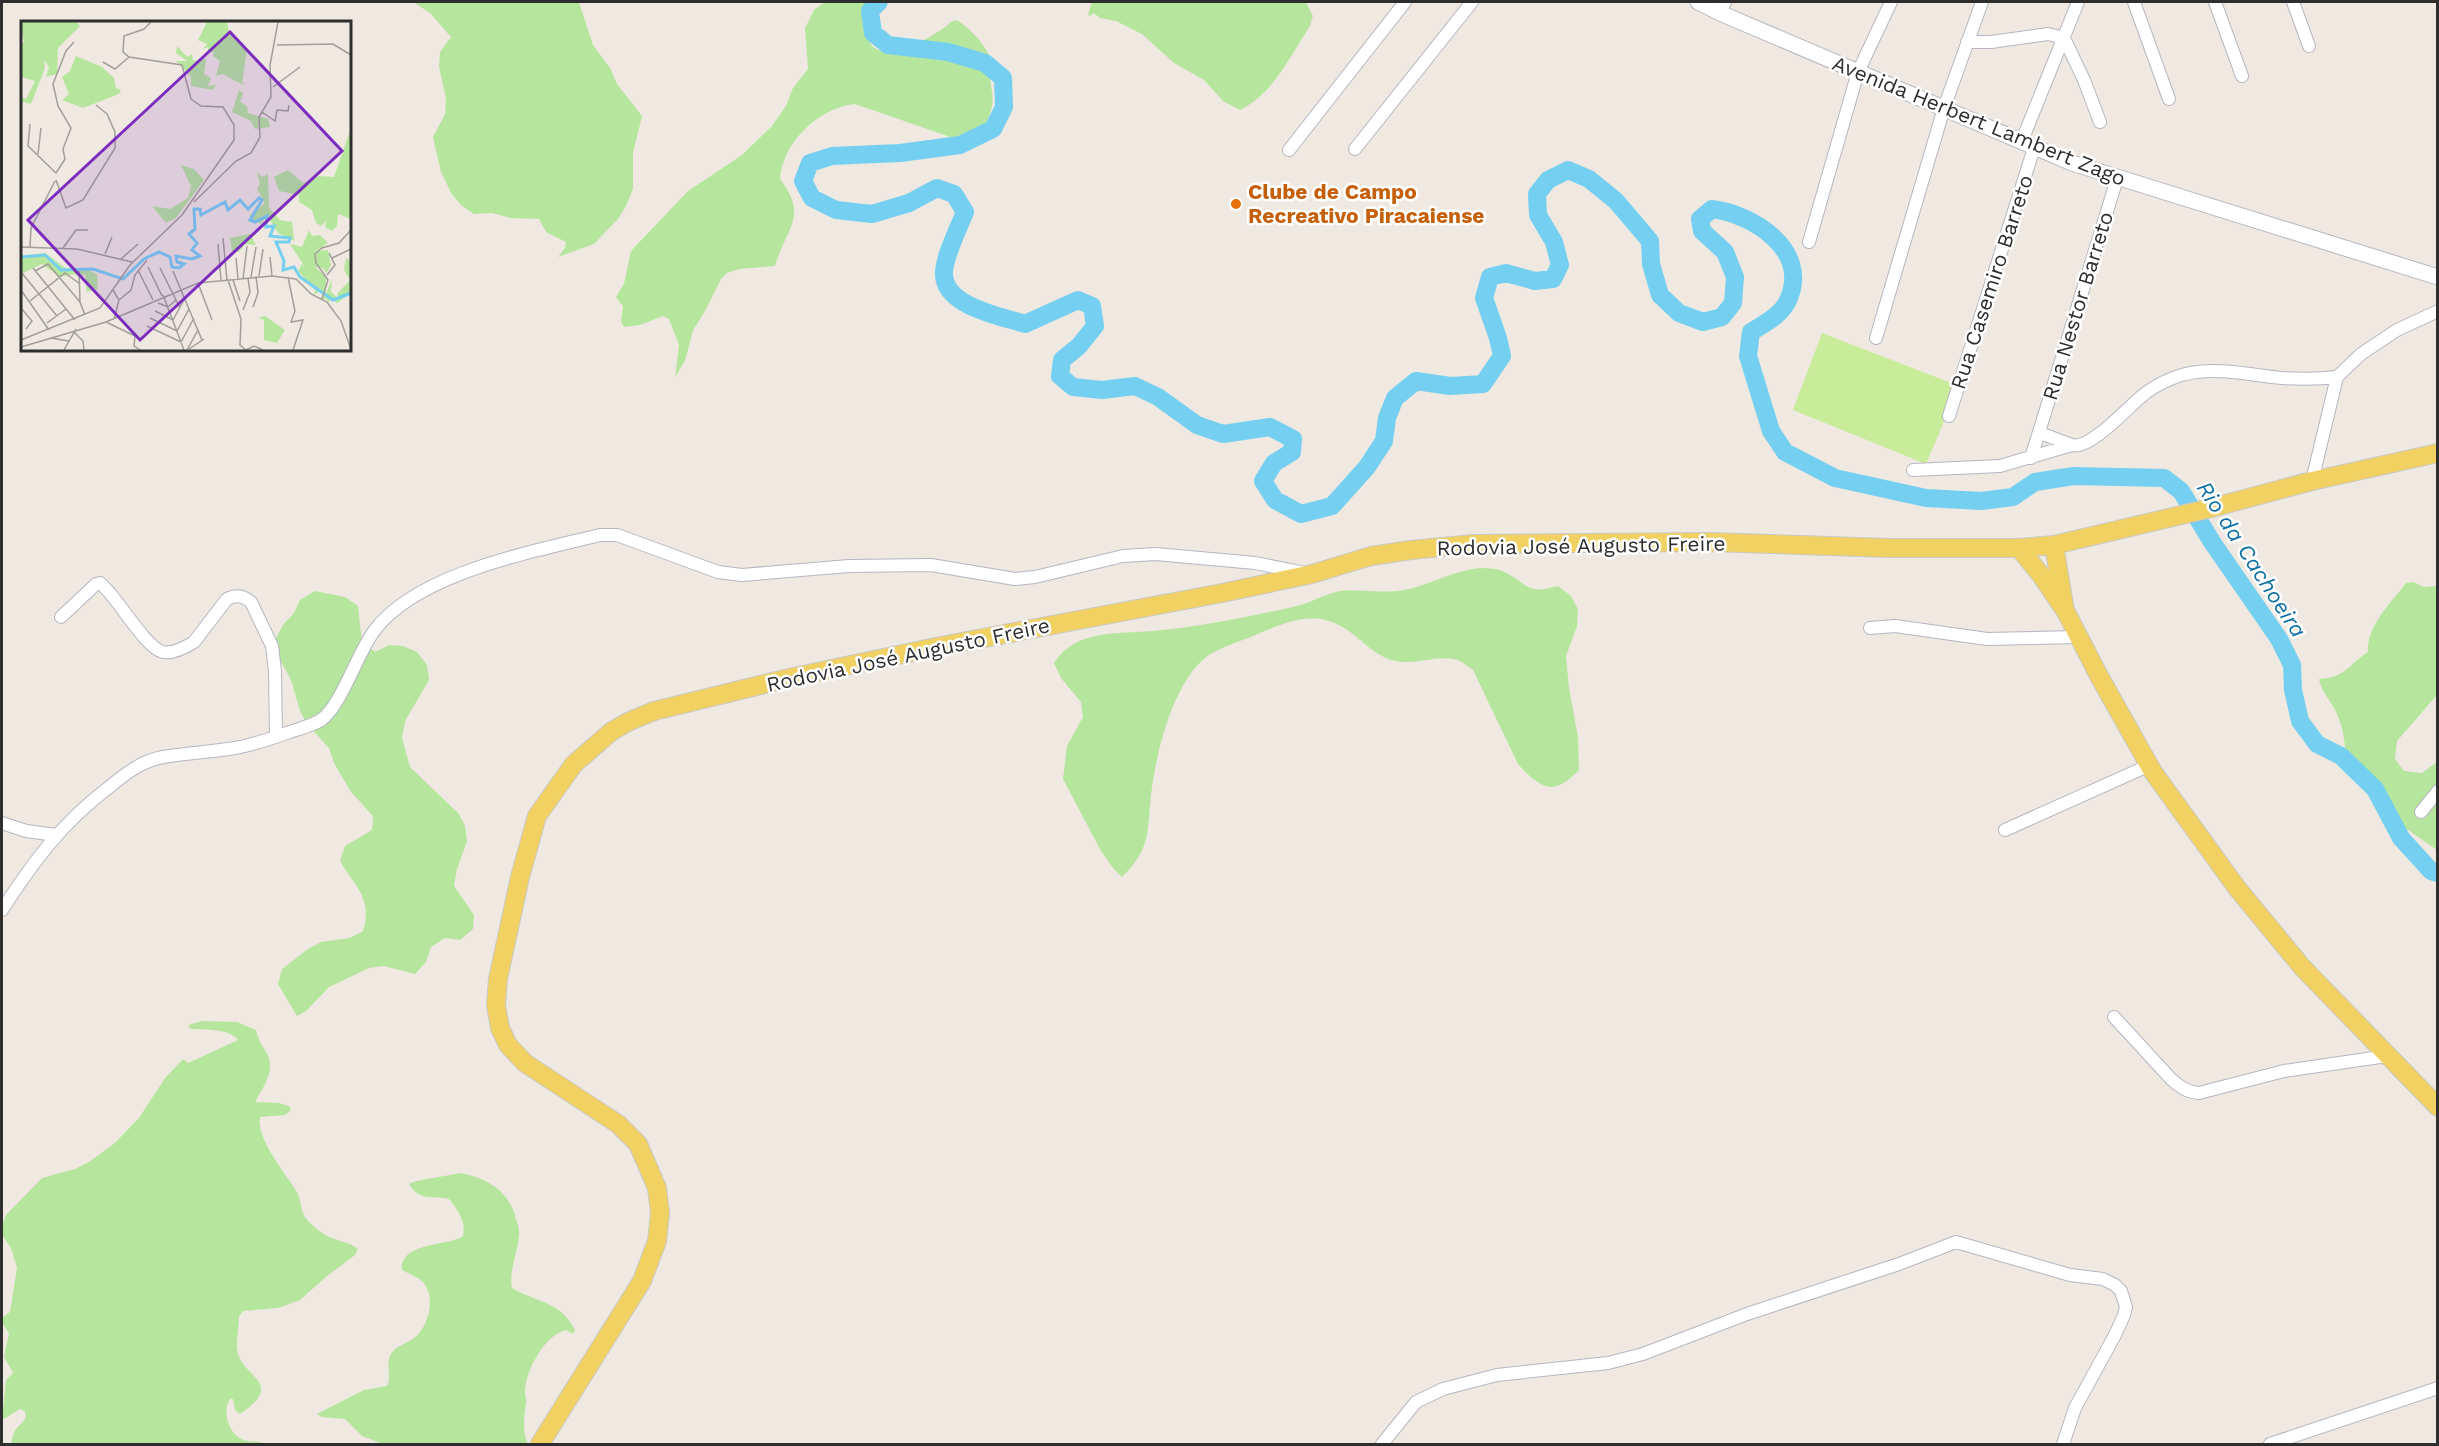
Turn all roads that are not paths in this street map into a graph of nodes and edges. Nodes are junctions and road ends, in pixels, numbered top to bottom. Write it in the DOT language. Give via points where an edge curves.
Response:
graph roads {
  1 [pos="1405,2"];
  2 [pos="1472,2"];
  3 [pos="1698,2"];
  4 [pos="1891,2"];
  5 [pos="1982,2"];
  6 [pos="2078,2"];
  7 [pos="2134,2"];
  8 [pos="2215,2"];
  9 [pos="2293,2"];
  10 [pos="1722,8"];
  11 [pos="2064,38"];
  12 [pos="1967,42"];
  13 [pos="2309,46"];
  14 [pos="1858,72"];
  15 [pos="2242,76"];
  16 [pos="2169,99"];
  17 [pos="1944,108"];
  18 [pos="2100,122"];
  19 [pos="2028,145"];
  20 [pos="1289,150"];
  21 [pos="1355,150"];
  22 [pos="2117,179"];
  23 [pos="1809,242"];
  24 [pos="2438,277"];
  25 [pos="2438,311"];
  26 [pos="1876,338"];
  27 [pos="2337,377"];
  28 [pos="1949,416"];
  29 [pos="2040,433"];
  30 [pos="2072,445"];
  31 [pos="2438,453"];
  32 [pos="2031,458"];
  33 [pos="1913,470"];
  34 [pos="2312,481"];
  35 [pos="2054,544"];
  36 [pos="2019,548"];
  37 [pos="1312,574"];
  38 [pos="2066,612"];
  39 [pos="61,617"];
  40 [pos="1870,628"];
  41 [pos="2079,637"];
  42 [pos="276,737"];
  43 [pos="2150,765"];
  44 [pos="2438,790"];
  45 [pos="2421,812"];
  46 [pos="2,823"];
  47 [pos="2005,830"];
  48 [pos="56,835"];
  49 [pos="2,910"];
  50 [pos="2114,1017"];
  51 [pos="2387,1056"];
  52 [pos="2438,1107"];
  53 [pos="2438,1388"];
  54 [pos="540,1444"];
  55 [pos="1382,1444"];
  56 [pos="2063,1444"];
  57 [pos="2270,1444"];
  1 -- 20 [label="street"];
  2 -- 21 [label="street"];
  3 -- 10 [label="street, Avenida Herbert Lambert Zago"];
  4 -- 14 [label="street"];
  5 -- 12 [label="street"];
  6 -- 11 [label="street, Rua Casemiro Barreto"];
  7 -- 16 [label="street"];
  8 -- 15 [label="street"];
  9 -- 13 [label="street"];
  10 -- 14 [label="street, Avenida Herbert Lambert Zago"];
  11 -- 12 [label="street" via="2048,33"];
  11 -- 18 [label="street"];
  11 -- 19 [label="street, Rua Casemiro Barreto"];
  12 -- 17 [label="street"];
  14 -- 17 [label="street, Avenida Herbert Lambert Zago"];
  14 -- 23 [label="street"];
  17 -- 19 [label="street, Avenida Herbert Lambert Zago"];
  17 -- 26 [label="street"];
  19 -- 22 [label="street, Avenida Herbert Lambert Zago"];
  19 -- 28 [label="street, Rua Casemiro Barreto"];
  22 -- 24 [label="street, Avenida Herbert Lambert Zago"];
  22 -- 29 [label="street, Rua Nestor Barreto"];
  25 -- 27 [label="street" via="2397,330 2361,354"];
  27 -- 30 [label="street" via="2286,378 2197,371 2173,378 2144,394 2096,436 2080,446"];
  27 -- 34 [label="street"];
  29 -- 30 [label="street"];
  29 -- 32 [label="street, Rua Nestor Barreto"];
  30 -- 32 [label="street"];
  31 -- 34 [label="main road, Rodovia José Augusto Freire"];
  32 -- 33 [label="street" via="2000,466"];
  34 -- 35 [label="main road, Rodovia José Augusto Freire"];
  35 -- 36 [label="main road, Rodovia José Augusto Freire"];
  35 -- 38 [label="main road"];
  36 -- 37 [label="main road, Rodovia José Augusto Freire" via="1710,542 1474,544 1371,556"];
  36 -- 38 [label="main road"];
  37 -- 42 [label="street" via="1256,563 1156,554 1123,556 1015,579 931,565 849,566 741,575 718,572 617,535 600,535 490,563 442,581 399,607 381,621 366,642 342,692 322,720"];
  37 -- 54 [label="main road, Rodovia José Augusto Freire" via="936,647 654,711 612,731 574,764 537,816 498,979 496,1005 500,1028 508,1045 525,1064 618,1124 638,1144 657,1188 660,1213 657,1241 642,1281"];
  38 -- 41 [label="main road"];
  39 -- 42 [label="street" via="100,583 152,646 167,652 194,642 227,599 245,597 272,646"];
  40 -- 41 [label="street" via="1895,626 1987,639"];
  41 -- 43 [label="main road"];
  42 -- 48 [label="street" via="139,765 79,810"];
  43 -- 47 [label="street"];
  43 -- 51 [label="main road" via="2237,888 2302,967"];
  44 -- 45 [label="street"];
  46 -- 48 [label="street"];
  48 -- 49 [label="street" via="34,860"];
  50 -- 51 [label="street" via="2171,1079 2191,1092 2284,1071"];
  51 -- 52 [label="main road"];
  53 -- 57 [label="street"];
  55 -- 56 [label="street" via="1416,1402 1443,1389 1497,1375 1608,1363 1643,1354 1956,1242 2070,1275 2103,1280 2121,1292 2126,1307 2124,1315 2075,1408"];
}
